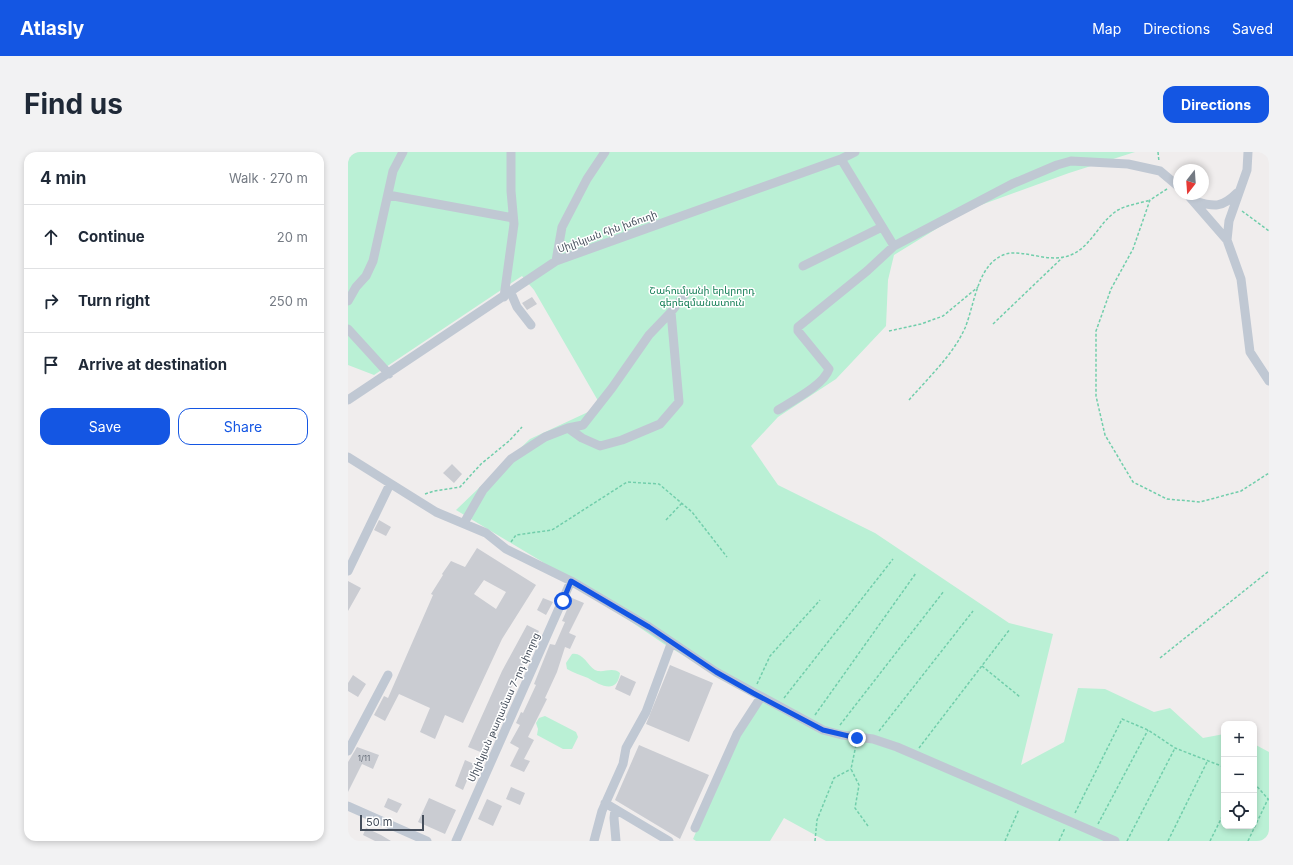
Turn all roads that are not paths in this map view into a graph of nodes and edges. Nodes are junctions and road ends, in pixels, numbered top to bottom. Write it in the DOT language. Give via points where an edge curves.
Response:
graph roads {
  1 [pos="403,152"];
  2 [pos="511,152"];
  3 [pos="605,152"];
  4 [pos="855,152"];
  5 [pos="1248,152"];
  6 [pos="841,159"];
  7 [pos="1173,182"];
  8 [pos="1240,191"];
  9 [pos="388,195"];
  10 [pos="1194,201"];
  11 [pos="513,218"];
  12 [pos="882,227"];
  13 [pos="1227,240"];
  14 [pos="894,246"];
  15 [pos="556,261"];
  16 [pos="803,266"];
  17 [pos="687,292"];
  18 [pos="507,295"];
  19 [pos="348,301"];
  20 [pos="671,312"];
  21 [pos="531,325"];
  22 [pos="348,329"];
  23 [pos="389,374"];
  24 [pos="1269,381"];
  25 [pos="348,400"];
  26 [pos="778,410"];
  27 [pos="568,428"];
  28 [pos="348,457"];
  29 [pos="390,484"];
  30 [pos="464,523"];
  31 [pos="348,571"];
  32 [pos="571,581"];
  33 [pos="672,644"];
  34 [pos="388,675"];
  35 [pos="757,695"];
  36 [pos="348,751"];
  37 [pos="605,803"];
  38 [pos="348,806"];
  39 [pos="615,809"];
  40 [pos="695,828"];
  41 [pos="427,841"];
  42 [pos="456,841"];
  43 [pos="594,841"];
  44 [pos="616,841"];
  45 [pos="669,841"];
  46 [pos="1115,841"];
  1 -- 9 [label="street" via="392,171"];
  2 -- 11 [label="street"];
  3 -- 15 [label="street" via="587,179 562,227"];
  4 -- 6 [label="street, Սիլիկյան հին խճուղի"];
  5 -- 8 [label="street" via="1247,170"];
  6 -- 12 [label="street"];
  6 -- 15 [label="street, Սիլիկյան հին խճուղի"];
  7 -- 14 [label="street" via="1160,171 1128,164 1071,161 1012,184"];
  8 -- 10 [label="street" via="1227,203 1212,206"];
  8 -- 13 [label="street" via="1229,221"];
  9 -- 11 [label="street"];
  9 -- 19 [label="street" via="373,261 366,276"];
  10 -- 13 [label="street"];
  11 -- 18 [label="street"];
  12 -- 14 [label="street"];
  12 -- 16 [label="street"];
  13 -- 24 [label="street" via="1241,279 1250,352"];
  14 -- 26 [label="street" via="798,327 798,331 829,369 827,376"];
  15 -- 18 [label="street, Սիլիկյան հին խճուղի"];
  17 -- 20 [label="street"];
  18 -- 21 [label="street"];
  18 -- 23 [label="street, Սիլիկյան հին խճուղի"];
  20 -- 27 [label="street" via="649,335 583,425"];
  20 -- 27 [label="street" via="679,402 660,424 600,446"];
  22 -- 23 [label="street"];
  23 -- 25 [label="street, Սիլիկյան հին խճուղի"];
  27 -- 30 [label="street" via="545,437 511,459 483,490"];
  28 -- 29 [label="street"];
  29 -- 30 [label="street" via="436,512"];
  29 -- 31 [label="street"];
  30 -- 32 [label="street" via="486,533 506,549"];
  32 -- 33 [label="street" via="649,627"];
  32 -- 42 [label="street, Սիլիկյան թաղամաս 7-րդ փողոց"];
  33 -- 35 [label="street"];
  33 -- 37 [label="street" via="646,712 631,737 621,770"];
  34 -- 36 [label="street"];
  35 -- 40 [label="street"];
  35 -- 46 [label="street" via="823,730 873,739 914,754"];
  37 -- 39 [label="street"];
  37 -- 43 [label="street"];
  38 -- 41 [label="street"];
  39 -- 44 [label="street"];
  39 -- 45 [label="street"];
}
